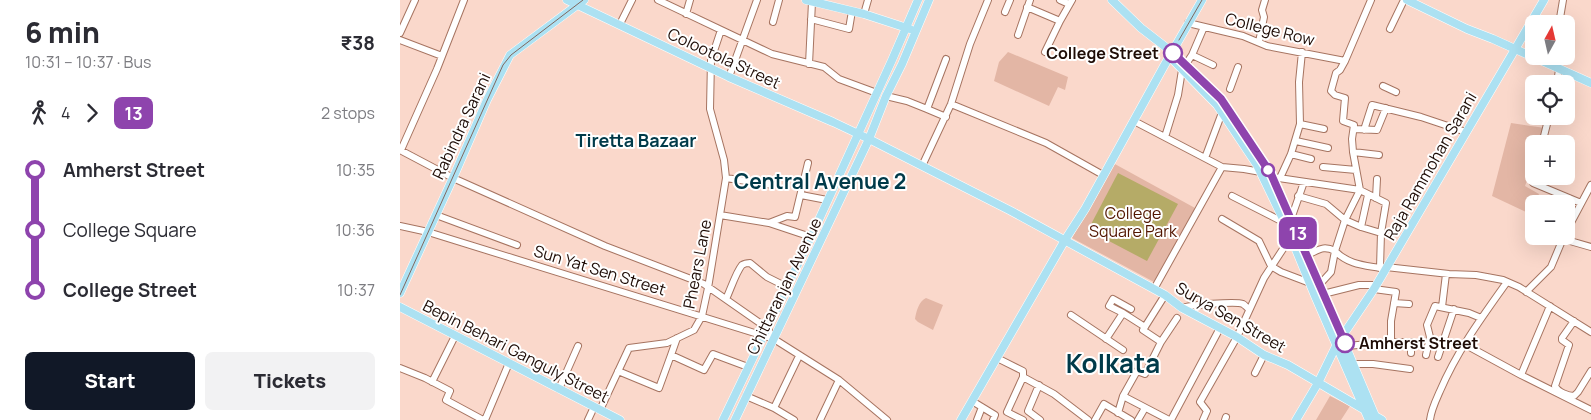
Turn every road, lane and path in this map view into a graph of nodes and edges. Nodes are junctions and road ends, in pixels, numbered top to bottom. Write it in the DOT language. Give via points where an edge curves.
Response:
graph roads {
  1 [pos="415,0"];
  2 [pos="464,0"];
  3 [pos="568,0"];
  4 [pos="632,0"];
  5 [pos="658,0"];
  6 [pos="690,0"];
  7 [pos="757,0"];
  8 [pos="779,0"];
  9 [pos="868,0"];
  10 [pos="918,0"];
  11 [pos="929,0"];
  12 [pos="988,0"];
  13 [pos="1010,0"];
  14 [pos="1030,0"];
  15 [pos="1060,0"];
  16 [pos="1105,0"];
  17 [pos="1112,0"];
  18 [pos="1202,0"];
  19 [pos="1265,0"];
  20 [pos="1371,0"];
  21 [pos="1404,0"];
  22 [pos="1407,0"];
  23 [pos="1544,0"];
  24 [pos="1563,0"];
  25 [pos="809,1"];
  26 [pos="827,2"];
  27 [pos="1071,2"];
  28 [pos="1420,2"];
  29 [pos="582,3"];
  30 [pos="1027,7"];
  31 [pos="852,11"];
  32 [pos="1005,12"];
  33 [pos="686,14"];
  34 [pos="864,14"];
  35 [pos="1560,15"];
  36 [pos="811,19"];
  37 [pos="1060,21"];
  38 [pos="773,22"];
  39 [pos="1188,23"];
  40 [pos="620,24"];
  41 [pos="907,27"];
  42 [pos="1204,27"];
  43 [pos="1390,29"];
  44 [pos="721,30"];
  45 [pos="916,31"];
  46 [pos="400,33"];
  47 [pos="1018,35"];
  48 [pos="400,40"];
  49 [pos="742,40"];
  50 [pos="1259,42"];
  51 [pos="1515,49"];
  52 [pos="1045,52"];
  53 [pos="1302,52"];
  54 [pos="1525,52"];
  55 [pos="1170,54"];
  56 [pos="1192,55"];
  57 [pos="442,56"];
  58 [pos="946,58"];
  59 [pos="1345,61"];
  60 [pos="809,64"];
  61 [pos="1213,65"];
  62 [pos="1555,65"];
  63 [pos="710,67"];
  64 [pos="1238,67"];
  65 [pos="1184,68"];
  66 [pos="1559,69"];
  67 [pos="1558,75"];
  68 [pos="729,77"];
  69 [pos="1591,83"];
  70 [pos="1383,86"];
  71 [pos="1230,89"];
  72 [pos="1396,92"];
  73 [pos="877,93"];
  74 [pos="886,96"];
  75 [pos="951,104"];
  76 [pos="928,108"];
  77 [pos="1224,108"];
  78 [pos="1386,108"];
  79 [pos="946,117"];
  80 [pos="1134,121"];
  81 [pos="1300,124"];
  82 [pos="1324,129"];
  83 [pos="1354,129"];
  84 [pos="1364,130"];
  85 [pos="1466,132"];
  86 [pos="858,134"];
  87 [pos="1165,137"];
  88 [pos="870,140"];
  89 [pos="1296,140"];
  90 [pos="1328,148"];
  91 [pos="401,150"];
  92 [pos="1353,152"];
  93 [pos="1291,154"];
  94 [pos="1379,155"];
  95 [pos="1205,158"];
  96 [pos="1311,159"];
  97 [pos="808,163"];
  98 [pos="922,166"];
  99 [pos="1222,167"];
  100 [pos="1323,167"];
  101 [pos="1356,170"];
  102 [pos="1261,172"];
  103 [pos="1103,175"];
  104 [pos="453,178"];
  105 [pos="726,178"];
  106 [pos="1276,178"];
  107 [pos="1377,179"];
  108 [pos="1304,182"];
  109 [pos="773,185"];
  110 [pos="1540,185"];
  111 [pos="1591,185"];
  112 [pos="1360,190"];
  113 [pos="801,195"];
  114 [pos="1368,195"];
  115 [pos="1232,196"];
  116 [pos="1298,196"];
  117 [pos="1376,198"];
  118 [pos="827,200"];
  119 [pos="1581,203"];
  120 [pos="436,215"];
  121 [pos="1575,215"];
  122 [pos="720,216"];
  123 [pos="1222,219"];
  124 [pos="1345,220"];
  125 [pos="1288,221"];
  126 [pos="769,223"];
  127 [pos="400,226"];
  128 [pos="1361,227"];
  129 [pos="428,232"];
  130 [pos="1381,233"];
  131 [pos="1291,235"];
  132 [pos="811,237"];
  133 [pos="1065,240"];
  134 [pos="1575,242"];
  135 [pos="517,245"];
  136 [pos="1561,245"];
  137 [pos="1591,247"];
  138 [pos="1335,251"];
  139 [pos="1307,254"];
  140 [pos="1271,266"];
  141 [pos="1384,268"];
  142 [pos="1446,274"];
  143 [pos="1507,282"];
  144 [pos="1310,283"];
  145 [pos="1320,284"];
  146 [pos="787,287"];
  147 [pos="1375,287"];
  148 [pos="708,288"];
  149 [pos="1154,289"];
  150 [pos="1526,292"];
  151 [pos="400,293"];
  152 [pos="1324,293"];
  153 [pos="1165,295"];
  154 [pos="1315,296"];
  155 [pos="726,300"];
  156 [pos="1394,303"];
  157 [pos="1409,304"];
  158 [pos="1550,306"];
  159 [pos="400,307"];
  160 [pos="1442,307"];
  161 [pos="1183,308"];
  162 [pos="1132,309"];
  163 [pos="1249,309"];
  164 [pos="1454,309"];
  165 [pos="1123,313"];
  166 [pos="1071,315"];
  167 [pos="702,316"];
  168 [pos="1177,318"];
  169 [pos="1481,318"];
  170 [pos="756,320"];
  171 [pos="1574,321"];
  172 [pos="1145,327"];
  173 [pos="1220,328"];
  174 [pos="749,331"];
  175 [pos="765,332"];
  176 [pos="1591,332"];
  177 [pos="455,336"];
  178 [pos="1342,336"];
  179 [pos="1236,337"];
  180 [pos="677,338"];
  181 [pos="774,339"];
  182 [pos="1106,339"];
  183 [pos="1161,342"];
  184 [pos="1391,342"];
  185 [pos="1336,344"];
  186 [pos="1464,344"];
  187 [pos="578,346"];
  188 [pos="1347,346"];
  189 [pos="1123,350"];
  190 [pos="1411,354"];
  191 [pos="670,355"];
  192 [pos="1264,355"];
  193 [pos="1426,355"];
  194 [pos="799,356"];
  195 [pos="1438,356"];
  196 [pos="997,358"];
  197 [pos="509,363"];
  198 [pos="1354,364"];
  199 [pos="748,367"];
  200 [pos="400,368"];
  201 [pos="1410,369"];
  202 [pos="1591,371"];
  203 [pos="618,372"];
  204 [pos="1255,373"];
  205 [pos="1521,376"];
  206 [pos="1023,377"];
  207 [pos="839,380"];
  208 [pos="432,382"];
  209 [pos="1318,383"];
  210 [pos="1038,385"];
  211 [pos="559,389"];
  212 [pos="746,396"];
  213 [pos="1123,396"];
  214 [pos="972,401"];
  215 [pos="982,407"];
  216 [pos="597,408"];
  217 [pos="774,408"];
  218 [pos="1145,408"];
  219 [pos="1591,410"];
  220 [pos="1366,412"];
  221 [pos="1118,413"];
  222 [pos="783,417"];
  223 [pos="610,418"];
  224 [pos="882,419"];
  225 [pos="1376,419"];
  226 [pos="484,420"];
  227 [pos="588,420"];
  228 [pos="620,420"];
  229 [pos="723,420"];
  230 [pos="735,420"];
  231 [pos="794,420"];
  232 [pos="820,420"];
  233 [pos="960,420"];
  234 [pos="977,420"];
  235 [pos="993,420"];
  236 [pos="1023,420"];
  237 [pos="1040,420"];
  238 [pos="1088,420"];
  239 [pos="1095,420"];
  240 [pos="1131,420"];
  241 [pos="1138,420"];
  242 [pos="1170,420"];
  243 [pos="1204,420"];
  244 [pos="1296,420"];
  245 [pos="1430,420"];
  1 -- 46 [label="street"];
  2 -- 57 [label="street"];
  3 -- 29 [label="main road, Colootola Street"];
  4 -- 40 [label="street"];
  5 -- 33 [label="street"];
  6 -- 33 [label="street"];
  7 -- 49 [label="street"];
  8 -- 38 [label="street"];
  9 -- 34 [label="street"];
  10 -- 41 [label="main road"];
  11 -- 45 [label="main road, Chittaranjan Avenue"];
  12 -- 75 [label="street"];
  13 -- 32 [label="street"];
  14 -- 30 [label="street"];
  15 -- 27 [label="street"];
  16 -- 55 [label="main road"];
  17 -- 55 [label="main road"];
  18 -- 39 [label="main road"];
  19 -- 50 [label="street"];
  20 -- 59 [label="street"];
  21 -- 43 [label="street"];
  22 -- 28 [label="main road"];
  23 -- 51 [label="main road, Raja Rammohan Sarani"];
  24 -- 35 [label="street"];
  25 -- 26 [label="main road"];
  25 -- 36 [label="street"];
  26 -- 31 [label="main road"];
  27 -- 37 [label="street"];
  28 -- 51 [label="main road" via="1467,29"];
  29 -- 40 [label="main road, Colootola Street" via="588,11"];
  29 -- 104 [label="main road, Rabindra Sarani" via="510,55"];
  30 -- 37 [label="street"];
  30 -- 47 [label="street"];
  31 -- 34 [label="main road"];
  31 -- 36 [label="street" via="849,29"];
  33 -- 44 [label="street"];
  34 -- 41 [label="main road"];
  36 -- 60 [label="street"];
  37 -- 52 [label="street"];
  39 -- 42 [label="street, College Row"];
  39 -- 55 [label="main road"];
  40 -- 63 [label="main road, Colootola Street"];
  41 -- 45 [label="main road"];
  41 -- 73 [label="main road"];
  42 -- 50 [label="street, College Row"];
  42 -- 56 [label="street"];
  44 -- 49 [label="street"];
  44 -- 63 [label="street, Phears Lane"];
  45 -- 74 [label="main road, Chittaranjan Avenue"];
  48 -- 57 [label="street"];
  49 -- 60 [label="street" via="774,55"];
  49 -- 68 [label="street"];
  50 -- 53 [label="street, College Row"];
  51 -- 54 [label="main road"];
  51 -- 85 [label="main road, Raja Rammohan Sarani"];
  53 -- 59 [label="street, College Row"];
  53 -- 81 [label="street"];
  55 -- 65 [label="main road"];
  55 -- 80 [label="main road"];
  56 -- 61 [label="street"];
  56 -- 65 [label="street"];
  57 -- 91 [label="street"];
  58 -- 76 [label="street"];
  59 -- 83 [label="street" via="1336,73 1331,91 1346,98 1343,121 1354,125"];
  60 -- 73 [label="street" via="824,67 839,79"];
  62 -- 66 [label="main road"];
  63 -- 68 [label="main road, Colootola Street"];
  63 -- 105 [label="street, Phears Lane" via="710,109"];
  64 -- 71 [label="street"];
  65 -- 77 [label="main road"];
  65 -- 87 [label="street"];
  66 -- 67 [label="street"];
  66 -- 69 [label="main road"];
  68 -- 86 [label="main road, Colootola Street"];
  70 -- 72 [label="street"];
  73 -- 86 [label="main road"];
  74 -- 76 [label="street"];
  74 -- 88 [label="main road, Chittaranjan Avenue"];
  75 -- 79 [label="street"];
  75 -- 103 [label="street" via="1046,143"];
  76 -- 79 [label="street"];
  77 -- 95 [label="street"];
  77 -- 102 [label="main road"];
  77 -- 106 [label="main road"];
  78 -- 84 [label="street" via="1379,129"];
  78 -- 84 [label="street" via="1372,105"];
  78 -- 85 [label="street"];
  79 -- 98 [label="street"];
  80 -- 87 [label="street"];
  80 -- 103 [label="main road"];
  81 -- 82 [label="street"];
  81 -- 89 [label="street"];
  83 -- 84 [label="street"];
  83 -- 92 [label="street"];
  85 -- 141 [label="main road, Raja Rammohan Sarani"];
  86 -- 88 [label="main road, Colootola Street"];
  86 -- 118 [label="main road"];
  87 -- 95 [label="street"];
  88 -- 98 [label="main road, Colootola Street"];
  88 -- 181 [label="main road, Chittaranjan Avenue"];
  89 -- 90 [label="street"];
  89 -- 93 [label="street"];
  91 -- 104 [label="street"];
  92 -- 94 [label="street"];
  92 -- 101 [label="street"];
  93 -- 96 [label="street"];
  93 -- 106 [label="street"];
  95 -- 99 [label="street"];
  97 -- 113 [label="street"];
  98 -- 133 [label="main road, Surya Sen Street"];
  99 -- 102 [label="street"];
  99 -- 149 [label="street"];
  100 -- 101 [label="street"];
  101 -- 112 [label="street"];
  102 -- 106 [label="street"];
  102 -- 125 [label="main road"];
  103 -- 133 [label="main road"];
  104 -- 120 [label="main road, Rabindra Sarani"];
  104 -- 148 [label="street"];
  105 -- 109 [label="street"];
  105 -- 122 [label="street, Phears Lane"];
  106 -- 108 [label="street"];
  106 -- 125 [label="main road"];
  107 -- 117 [label="street"];
  108 -- 112 [label="street"];
  108 -- 116 [label="street"];
  110 -- 119 [label="street"];
  111 -- 119 [label="street"];
  112 -- 114 [label="street"];
  112 -- 124 [label="street"];
  113 -- 118 [label="street"];
  113 -- 126 [label="street" via="795,217 787,216"];
  114 -- 117 [label="street"];
  114 -- 128 [label="street"];
  115 -- 125 [label="street"];
  116 -- 124 [label="street" via="1326,204"];
  116 -- 125 [label="street"];
  117 -- 130 [label="street" via="1386,203"];
  118 -- 132 [label="main road"];
  119 -- 121 [label="street"];
  120 -- 129 [label="main road, Rabindra Sarani"];
  120 -- 135 [label="street"];
  122 -- 126 [label="street"];
  122 -- 148 [label="street, Phears Lane"];
  123 -- 140 [label="street" via="1259,241"];
  124 -- 128 [label="street"];
  124 -- 138 [label="street"];
  125 -- 131 [label="main road"];
  125 -- 139 [label="main road"];
  126 -- 132 [label="street"];
  127 -- 129 [label="street, Sun Yat Sen Street"];
  128 -- 130 [label="street"];
  129 -- 151 [label="main road, Rabindra Sarani"];
  129 -- 167 [label="street, Sun Yat Sen Street"];
  130 -- 141 [label="street"];
  131 -- 140 [label="street"];
  131 -- 144 [label="main road"];
  132 -- 146 [label="main road"];
  133 -- 149 [label="main road, Surya Sen Street"];
  133 -- 196 [label="main road"];
  134 -- 137 [label="street"];
  136 -- 150 [label="street" via="1551,267"];
  138 -- 139 [label="street" via="1328,248"];
  138 -- 141 [label="street" via="1343,260"];
  138 -- 145 [label="street" via="1331,272"];
  139 -- 145 [label="main road"];
  140 -- 144 [label="street"];
  140 -- 163 [label="street"];
  141 -- 142 [label="street"];
  141 -- 147 [label="main road, Raja Rammohan Sarani"];
  142 -- 143 [label="street" via="1476,275"];
  142 -- 160 [label="street"];
  143 -- 150 [label="street"];
  143 -- 169 [label="street"];
  144 -- 145 [label="street"];
  144 -- 154 [label="main road"];
  145 -- 152 [label="main road"];
  146 -- 155 [label="street" via="746,263"];
  146 -- 175 [label="main road"];
  147 -- 152 [label="street" via="1359,285"];
  147 -- 156 [label="street" via="1396,292"];
  147 -- 178 [label="main road, Raja Rammohan Sarani"];
  148 -- 155 [label="street"];
  148 -- 167 [label="street, Phears Lane"];
  149 -- 153 [label="main road, Surya Sen Street"];
  150 -- 158 [label="street"];
  152 -- 154 [label="street"];
  152 -- 178 [label="main road"];
  153 -- 161 [label="main road, Surya Sen Street"];
  153 -- 172 [label="street"];
  154 -- 185 [label="main road"];
  155 -- 170 [label="street"];
  156 -- 157 [label="street"];
  156 -- 184 [label="street"];
  158 -- 171 [label="street"];
  158 -- 205 [label="street"];
  159 -- 177 [label="main road, Bepin Behari Ganguly Street"];
  160 -- 164 [label="street"];
  160 -- 193 [label="street" via="1434,306 1427,325 1430,337"];
  161 -- 163 [label="street" via="1230,302"];
  161 -- 173 [label="main road, Surya Sen Street"];
  162 -- 165 [label="street" via="1113,299 1109,306"];
  163 -- 179 [label="street"];
  164 -- 169 [label="street"];
  164 -- 195 [label="street"];
  165 -- 172 [label="street"];
  165 -- 182 [label="street"];
  166 -- 182 [label="street"];
  167 -- 174 [label="street, Sun Yat Sen Street"];
  167 -- 180 [label="street, Phears Lane" via="694,330"];
  168 -- 183 [label="street"];
  169 -- 186 [label="street"];
  170 -- 174 [label="street"];
  170 -- 175 [label="street"];
  171 -- 176 [label="street"];
  171 -- 202 [label="street" via="1562,338 1569,345 1556,388 1574,396"];
  172 -- 183 [label="street" via="1143,330"];
  173 -- 179 [label="main road, Surya Sen Street"];
  173 -- 242 [label="street"];
  174 -- 175 [label="street, Sun Yat Sen Street"];
  175 -- 181 [label="street"];
  175 -- 199 [label="main road"];
  177 -- 197 [label="main road, Bepin Behari Ganguly Street"];
  177 -- 208 [label="street"];
  178 -- 185 [label="main road, Raja Rammohan Sarani"];
  178 -- 188 [label="main road"];
  179 -- 192 [label="main road, Surya Sen Street"];
  179 -- 243 [label="street" via="1200,402 1207,411"];
  180 -- 191 [label="street"];
  180 -- 203 [label="street, Phears Lane" via="667,343 629,348"];
  181 -- 194 [label="street"];
  181 -- 212 [label="main road, Chittaranjan Avenue"];
  182 -- 189 [label="street"];
  183 -- 213 [label="street" via="1145,374 1136,370"];
  184 -- 188 [label="street"];
  184 -- 190 [label="street" via="1411,342"];
  185 -- 209 [label="main road, Raja Rammohan Sarani"];
  185 -- 220 [label="main road"];
  186 -- 205 [label="street"];
  186 -- 245 [label="street" via="1450,369"];
  187 -- 211 [label="street"];
  188 -- 198 [label="main road"];
  191 -- 199 [label="street" via="704,370 713,354"];
  191 -- 203 [label="street" via="659,388"];
  192 -- 204 [label="street"];
  192 -- 209 [label="main road, Surya Sen Street"];
  194 -- 207 [label="street"];
  194 -- 217 [label="street"];
  196 -- 206 [label="street" via="1023,371"];
  196 -- 214 [label="main road"];
  197 -- 211 [label="main road, Bepin Behari Ganguly Street"];
  197 -- 226 [label="street"];
  198 -- 201 [label="street"];
  198 -- 225 [label="main road"];
  199 -- 229 [label="main road"];
  200 -- 208 [label="street"];
  203 -- 216 [label="street, Phears Lane"];
  205 -- 219 [label="street"];
  206 -- 210 [label="street"];
  206 -- 236 [label="street" via="1008,412"];
  207 -- 224 [label="street"];
  207 -- 232 [label="street"];
  208 -- 226 [label="street" via="450,391 446,400"];
  209 -- 220 [label="main road, Surya Sen Street"];
  209 -- 244 [label="main road, Raja Rammohan Sarani"];
  210 -- 237 [label="street" via="1029,412"];
  210 -- 238 [label="street"];
  211 -- 216 [label="main road, Bepin Behari Ganguly Street"];
  212 -- 217 [label="street"];
  212 -- 230 [label="main road, Chittaranjan Avenue"];
  213 -- 218 [label="street"];
  213 -- 221 [label="street"];
  214 -- 215 [label="street"];
  214 -- 233 [label="main road"];
  215 -- 234 [label="street"];
  215 -- 235 [label="street" via="995,415"];
  216 -- 223 [label="main road, Bepin Behari Ganguly Street"];
  216 -- 227 [label="street, Phears Lane"];
  217 -- 222 [label="street"];
  218 -- 241 [label="street"];
  218 -- 242 [label="street"];
  220 -- 225 [label="main road, Surya Sen Street"];
  221 -- 239 [label="street" via="1104,404"];
  221 -- 240 [label="street"];
  222 -- 231 [label="street"];
  223 -- 228 [label="main road, Bepin Behari Ganguly Street"];
}
